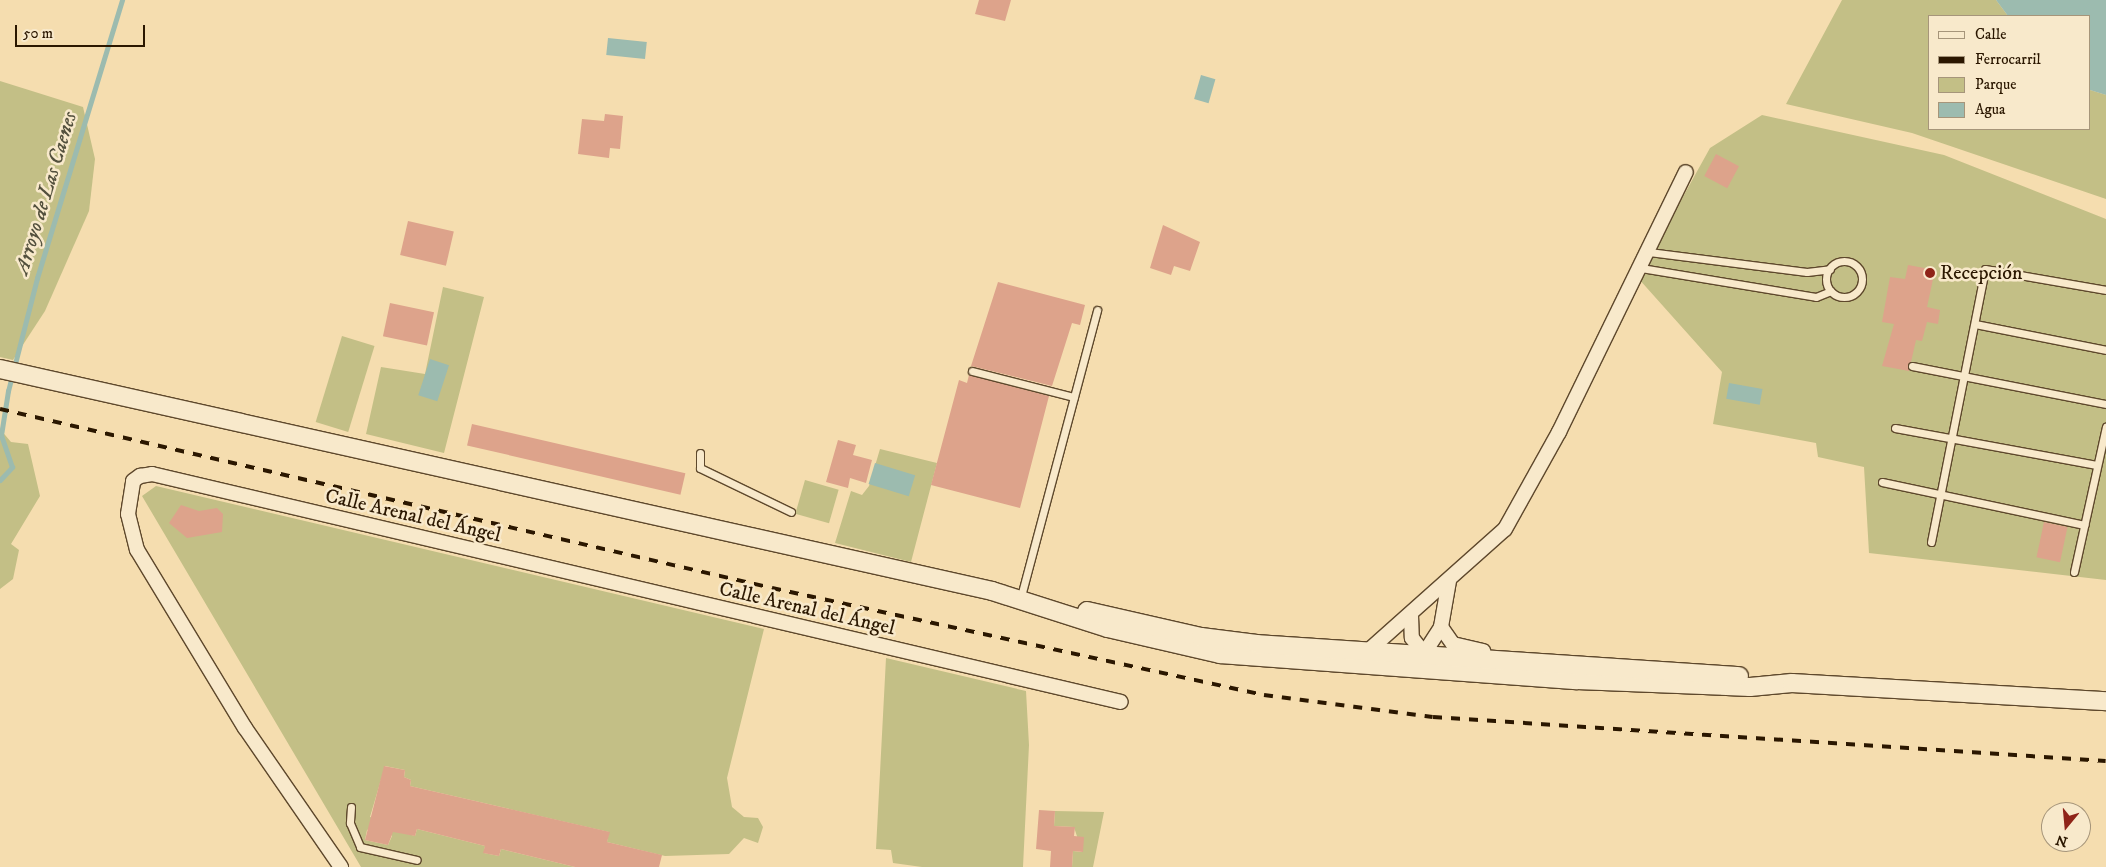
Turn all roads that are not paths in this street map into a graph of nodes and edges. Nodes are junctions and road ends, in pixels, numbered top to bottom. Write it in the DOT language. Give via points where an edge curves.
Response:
graph roads {
  1 [pos="1686,172"];
  2 [pos="1649,252"];
  3 [pos="1641,268"];
  4 [pos="1830,269"];
  5 [pos="2106,290"];
  6 [pos="1831,291"];
  7 [pos="1097,310"];
  8 [pos="1975,324"];
  9 [pos="2106,350"];
  10 [pos="1912,366"];
  11 [pos="972,371"];
  12 [pos="9,372"];
  13 [pos="1964,375"];
  14 [pos="1074,397"];
  15 [pos="2106,404"];
  16 [pos="2106,426"];
  17 [pos="1895,428"];
  18 [pos="1952,438"];
  19 [pos="700,453"];
  20 [pos="2097,465"];
  21 [pos="1882,482"];
  22 [pos="1941,493"];
  23 [pos="791,512"];
  24 [pos="2084,525"];
  25 [pos="1931,542"];
  26 [pos="2074,572"];
  27 [pos="1449,581"];
  28 [pos="1020,600"];
  29 [pos="1411,615"];
  30 [pos="1441,627"];
  31 [pos="1368,651"];
  32 [pos="1423,654"];
  33 [pos="1261,659"];
  34 [pos="1591,664"];
  35 [pos="1598,681"];
  36 [pos="1792,683"];
  37 [pos="2106,701"];
  38 [pos="1122,702"];
  39 [pos="351,808"];
  40 [pos="418,860"];
  41 [pos="341,867"];
  1 -- 2 [label="street"];
  2 -- 3 [label="street"];
  2 -- 4 [label="lane" via="1807,272"];
  3 -- 6 [label="lane" via="1816,297"];
  3 -- 27 [label="street" via="1510,522"];
  4 -- 6 [label="lane" via="1827,281"];
  4 -- 6 [label="lane" via="1846,261 1857,266 1862,277 1860,288 1852,296"];
  5 -- 8 [label="lane" via="1985,269"];
  7 -- 14 [label="lane"];
  8 -- 9 [label="lane"];
  8 -- 13 [label="lane"];
  10 -- 13 [label="lane"];
  11 -- 14 [label="lane"];
  12 -- 28 [label="street"];
  13 -- 15 [label="lane"];
  13 -- 18 [label="lane"];
  14 -- 28 [label="lane"];
  16 -- 20 [label="lane"];
  17 -- 18 [label="lane"];
  18 -- 20 [label="lane"];
  18 -- 22 [label="lane"];
  19 -- 23 [label="lane" via="700,468 724,484"];
  20 -- 24 [label="lane"];
  21 -- 22 [label="lane"];
  22 -- 24 [label="lane"];
  22 -- 25 [label="lane"];
  24 -- 26 [label="lane"];
  27 -- 29 [label="street"];
  27 -- 30 [label="street"];
  28 -- 31 [label="street" via="1048,602 1202,637"];
  28 -- 33 [label="street" via="1156,640"];
  29 -- 31 [label="street"];
  29 -- 32 [label="street" via="1412,638"];
  30 -- 32 [label="street"];
  30 -- 34 [label="street" via="1454,644 1469,650"];
  31 -- 32 [label="street"];
  32 -- 33 [label="street" via="1392,661 1281,655"];
  32 -- 34 [label="street"];
  32 -- 35 [label="street" via="1436,662 1564,671"];
  33 -- 35 [label="street"];
  34 -- 36 [label="street"];
  35 -- 36 [label="street" via="1750,686"];
  36 -- 37 [label="street"];
  38 -- 41 [label="street, Calle Arenal del Ángel" via="152,474 140,476 133,481 128,514 137,550 245,728"];
  39 -- 40 [label="lane" via="350,823 360,846"];
}
